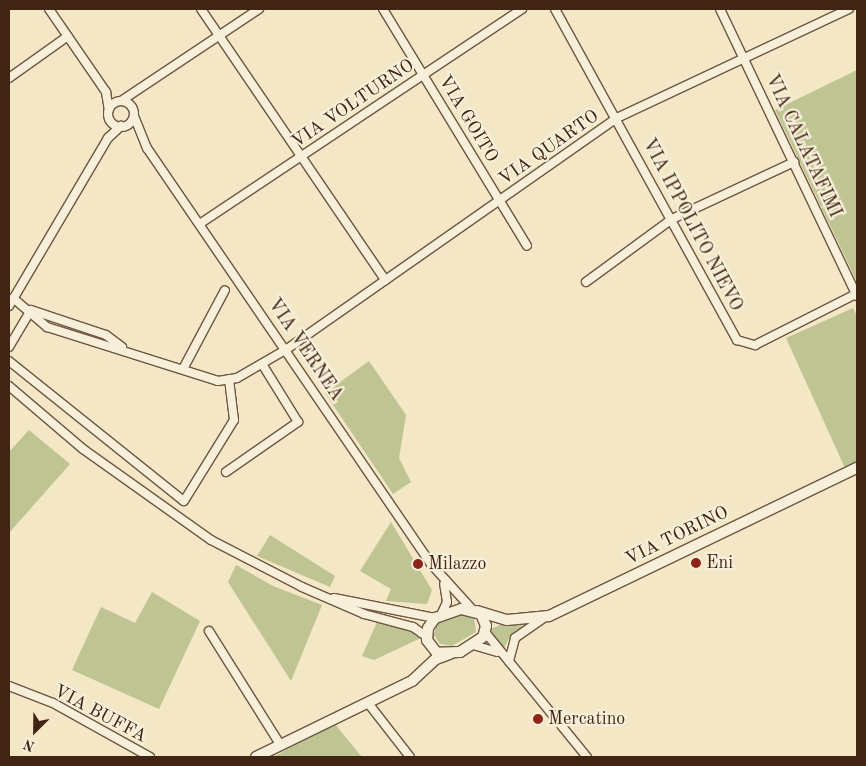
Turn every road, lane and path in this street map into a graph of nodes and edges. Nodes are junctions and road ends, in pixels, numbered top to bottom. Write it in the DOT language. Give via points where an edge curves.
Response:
graph roads {
  1 [pos="49,9"];
  2 [pos="202,9"];
  3 [pos="259,9"];
  4 [pos="383,9"];
  5 [pos="522,9"];
  6 [pos="556,9"];
  7 [pos="720,9"];
  8 [pos="849,9"];
  9 [pos="220,35"];
  10 [pos="68,36"];
  11 [pos="746,61"];
  12 [pos="423,75"];
  13 [pos="9,78"];
  14 [pos="137,91"];
  15 [pos="106,92"];
  16 [pos="120,101"];
  17 [pos="131,105"];
  18 [pos="109,110"];
  19 [pos="134,116"];
  20 [pos="618,118"];
  21 [pos="110,120"];
  22 [pos="122,126"];
  23 [pos="108,138"];
  24 [pos="141,138"];
  25 [pos="301,158"];
  26 [pos="794,162"];
  27 [pos="499,201"];
  28 [pos="672,219"];
  29 [pos="201,223"];
  30 [pos="527,246"];
  31 [pos="385,280"];
  32 [pos="586,282"];
  33 [pos="225,290"];
  34 [pos="857,295"];
  35 [pos="13,298"];
  36 [pos="9,306"];
  37 [pos="31,310"];
  38 [pos="9,347"];
  39 [pos="122,347"];
  40 [pos="287,349"];
  41 [pos="9,362"];
  42 [pos="262,364"];
  43 [pos="183,369"];
  44 [pos="229,379"];
  45 [pos="9,386"];
  46 [pos="857,468"];
  47 [pos="226,472"];
  48 [pos="442,580"];
  49 [pos="324,596"];
  50 [pos="474,610"];
  51 [pos="438,616"];
  52 [pos="544,618"];
  53 [pos="508,620"];
  54 [pos="485,630"];
  55 [pos="209,631"];
  56 [pos="427,640"];
  57 [pos="473,645"];
  58 [pos="499,653"];
  59 [pos="450,654"];
  60 [pos="509,661"];
  61 [pos="422,670"];
  62 [pos="9,686"];
  63 [pos="368,703"];
  64 [pos="280,744"];
  65 [pos="150,757"];
  66 [pos="256,757"];
  67 [pos="410,757"];
  68 [pos="587,757"];
  1 -- 10 [label="street"];
  2 -- 9 [label="street"];
  3 -- 9 [label="street"];
  4 -- 12 [label="street, VIA GOITO"];
  5 -- 12 [label="street, VIA VOLTURNO"];
  6 -- 20 [label="street, VIA IPPOLITO NIEVO"];
  7 -- 11 [label="street, VIA CALATAFIMI"];
  8 -- 11 [label="street, VIA QUARTO"];
  9 -- 14 [label="street"];
  9 -- 25 [label="street"];
  10 -- 13 [label="street"];
  10 -- 15 [label="street"];
  11 -- 20 [label="street, VIA QUARTO"];
  11 -- 26 [label="street, VIA CALATAFIMI"];
  12 -- 25 [label="street, VIA VOLTURNO"];
  12 -- 27 [label="street, VIA GOITO"];
  14 -- 16 [label="street"];
  14 -- 17 [label="street"];
  15 -- 16 [label="street"];
  15 -- 18 [label="street"];
  16 -- 17 [label="street"];
  16 -- 18 [label="street"];
  17 -- 19 [label="street"];
  18 -- 21 [label="street"];
  19 -- 22 [label="street"];
  19 -- 24 [label="street"];
  20 -- 27 [label="street, VIA QUARTO"];
  20 -- 28 [label="street, VIA IPPOLITO NIEVO"];
  21 -- 22 [label="street"];
  21 -- 23 [label="street"];
  22 -- 23 [label="street"];
  22 -- 24 [label="street"];
  23 -- 35 [label="street"];
  24 -- 29 [label="street, VIA VERNEA"];
  25 -- 29 [label="street, VIA VOLTURNO"];
  25 -- 31 [label="street"];
  26 -- 28 [label="street"];
  26 -- 34 [label="street, VIA CALATAFIMI"];
  27 -- 30 [label="street, VIA GOITO"];
  27 -- 31 [label="street, VIA QUARTO"];
  28 -- 32 [label="street"];
  28 -- 34 [label="street, VIA IPPOLITO NIEVO" via="737,340 755,344"];
  29 -- 40 [label="street, VIA VERNEA"];
  31 -- 40 [label="street, VIA QUARTO"];
  33 -- 43 [label="street"];
  35 -- 36 [label="street"];
  35 -- 37 [label="street"];
  37 -- 38 [label="street"];
  37 -- 39 [label="street" via="106,334"];
  37 -- 39 [label="street" via="47,327 103,347"];
  39 -- 43 [label="street"];
  40 -- 42 [label="street, VIA QUARTO"];
  40 -- 48 [label="street, VIA VERNEA"];
  41 -- 44 [label="street" via="184,501 234,420"];
  42 -- 44 [label="street, VIA QUARTO"];
  42 -- 47 [label="street" via="298,422"];
  43 -- 44 [label="street" via="218,381"];
  45 -- 49 [label="street" via="83,449 175,516 257,566"];
  46 -- 52 [label="main road, VIA TORINO"];
  48 -- 50 [label="street"];
  48 -- 51 [label="street" via="447,602"];
  49 -- 51 [label="street"];
  49 -- 56 [label="street" via="364,614 413,626"];
  50 -- 51 [label="main road"];
  50 -- 53 [label="main road"];
  50 -- 54 [label="main road"];
  51 -- 56 [label="main road"];
  52 -- 53 [label="main road, VIA TORINO"];
  52 -- 60 [label="street" via="515,638"];
  53 -- 54 [label="main road"];
  54 -- 57 [label="main road"];
  54 -- 58 [label="street"];
  55 -- 64 [label="street"];
  56 -- 59 [label="main road" via="437,653"];
  56 -- 61 [label="main road"];
  57 -- 58 [label="street"];
  57 -- 59 [label="main road"];
  58 -- 60 [label="street"];
  59 -- 61 [label="main road"];
  60 -- 68 [label="street"];
  61 -- 63 [label="main road" via="412,682"];
  62 -- 65 [label="street, VIA BUFFA" via="53,703"];
  63 -- 64 [label="main road"];
  63 -- 67 [label="street"];
  64 -- 66 [label="main road"];
}
